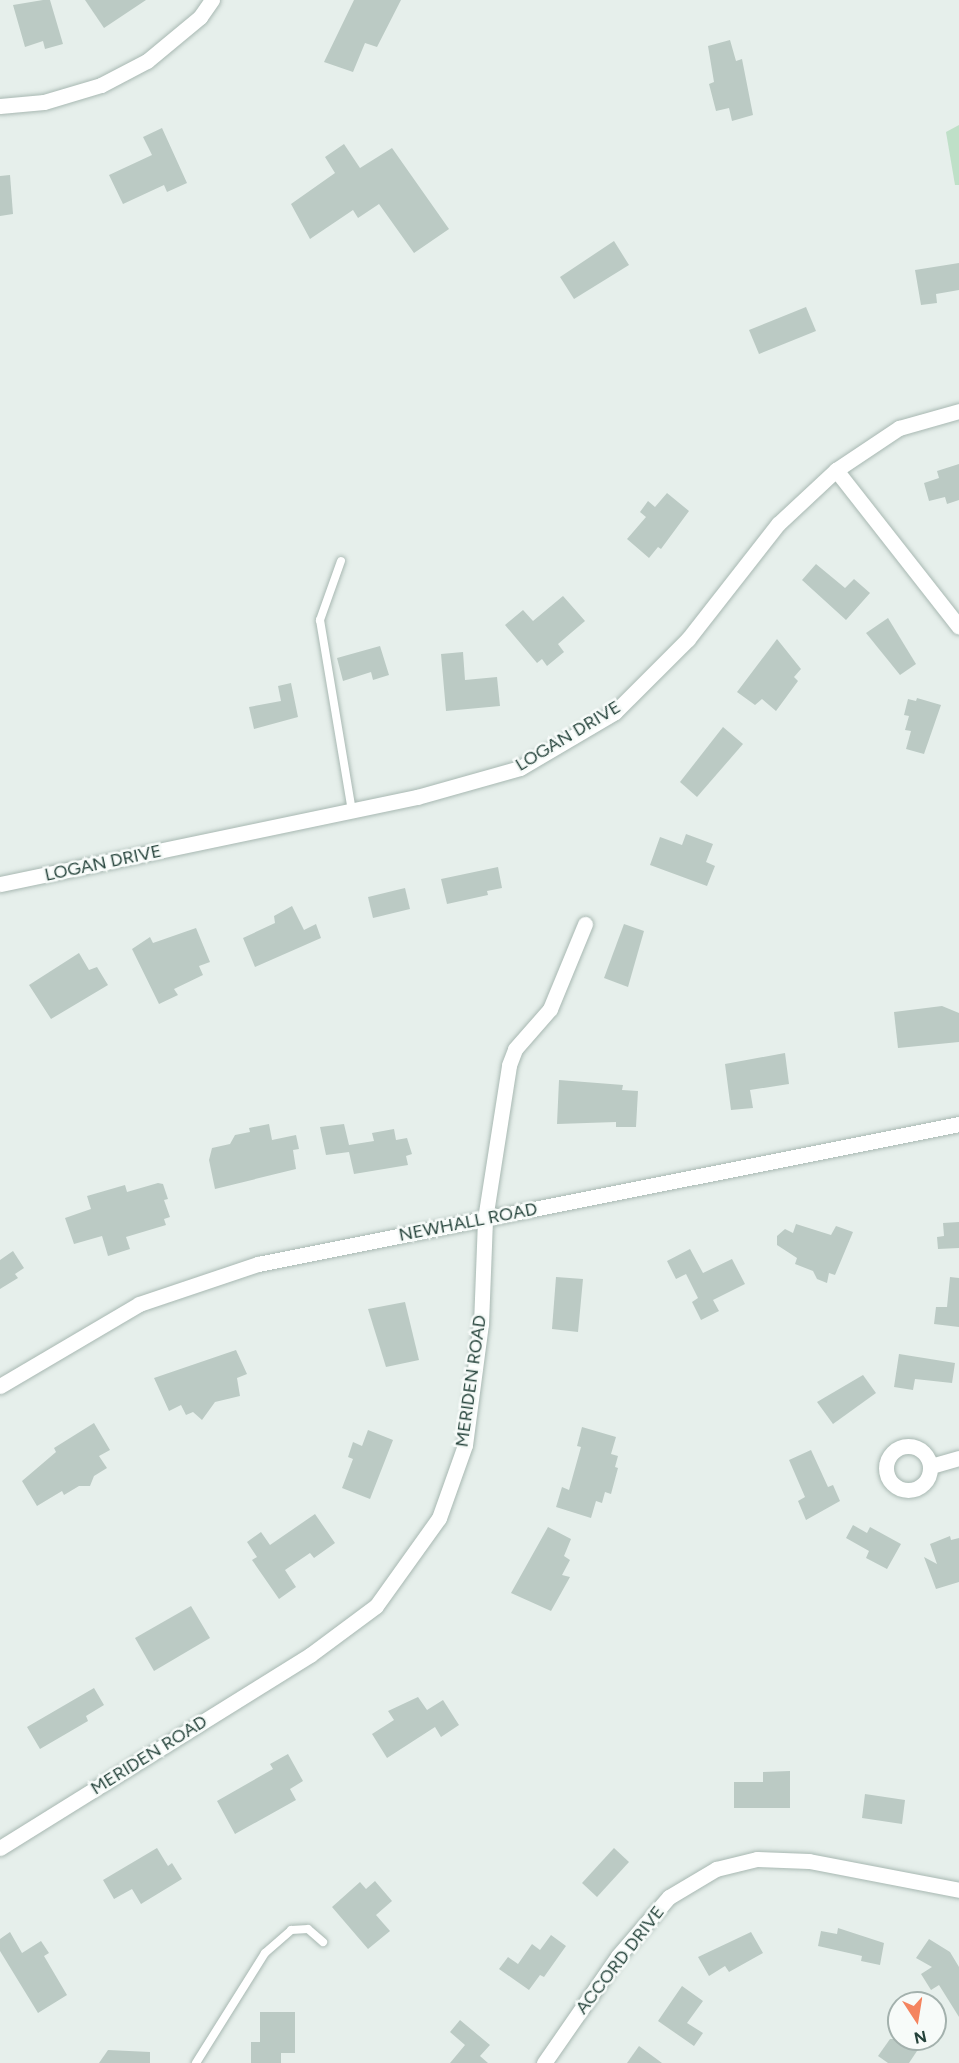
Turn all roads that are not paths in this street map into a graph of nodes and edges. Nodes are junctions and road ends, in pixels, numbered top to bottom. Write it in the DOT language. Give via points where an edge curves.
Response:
graph roads {
  1 [pos="212,0"];
  2 [pos="0,106"];
  3 [pos="959,411"];
  4 [pos="836,470"];
  5 [pos="341,561"];
  6 [pos="959,627"];
  7 [pos="352,811"];
  8 [pos="0,884"];
  9 [pos="585,924"];
  10 [pos="959,1124"];
  11 [pos="485,1219"];
  12 [pos="0,1386"];
  13 [pos="959,1458"];
  14 [pos="931,1466"];
  15 [pos="0,1848"];
  16 [pos="959,1890"];
  17 [pos="324,1942"];
  18 [pos="196,2063"];
  19 [pos="544,2063"];
  1 -- 2 [label="street" via="200,17 147,62 101,85 44,102"];
  3 -- 4 [label="street, LOGAN DRIVE" via="899,428"];
  4 -- 6 [label="street"];
  4 -- 7 [label="street, LOGAN DRIVE" via="778,524 688,639 615,712 520,768"];
  5 -- 7 [label="lane" via="320,620"];
  7 -- 8 [label="street, LOGAN DRIVE"];
  9 -- 11 [label="street, MERIDEN ROAD" via="550,1009 515,1049 509,1065"];
  10 -- 11 [label="street, NEWHALL ROAD"];
  11 -- 12 [label="street, NEWHALL ROAD" via="258,1264 192,1283 139,1304"];
  11 -- 15 [label="street, MERIDEN ROAD" via="481,1324 465,1444 439,1518 407,1566 376,1606 310,1655"];
  13 -- 14 [label="street"];
  16 -- 19 [label="street, ACCORD DRIVE" via="809,1861 758,1859 716,1869 669,1897 618,1956"];
  17 -- 18 [label="lane" via="308,1929 291,1930 265,1953"];
}
